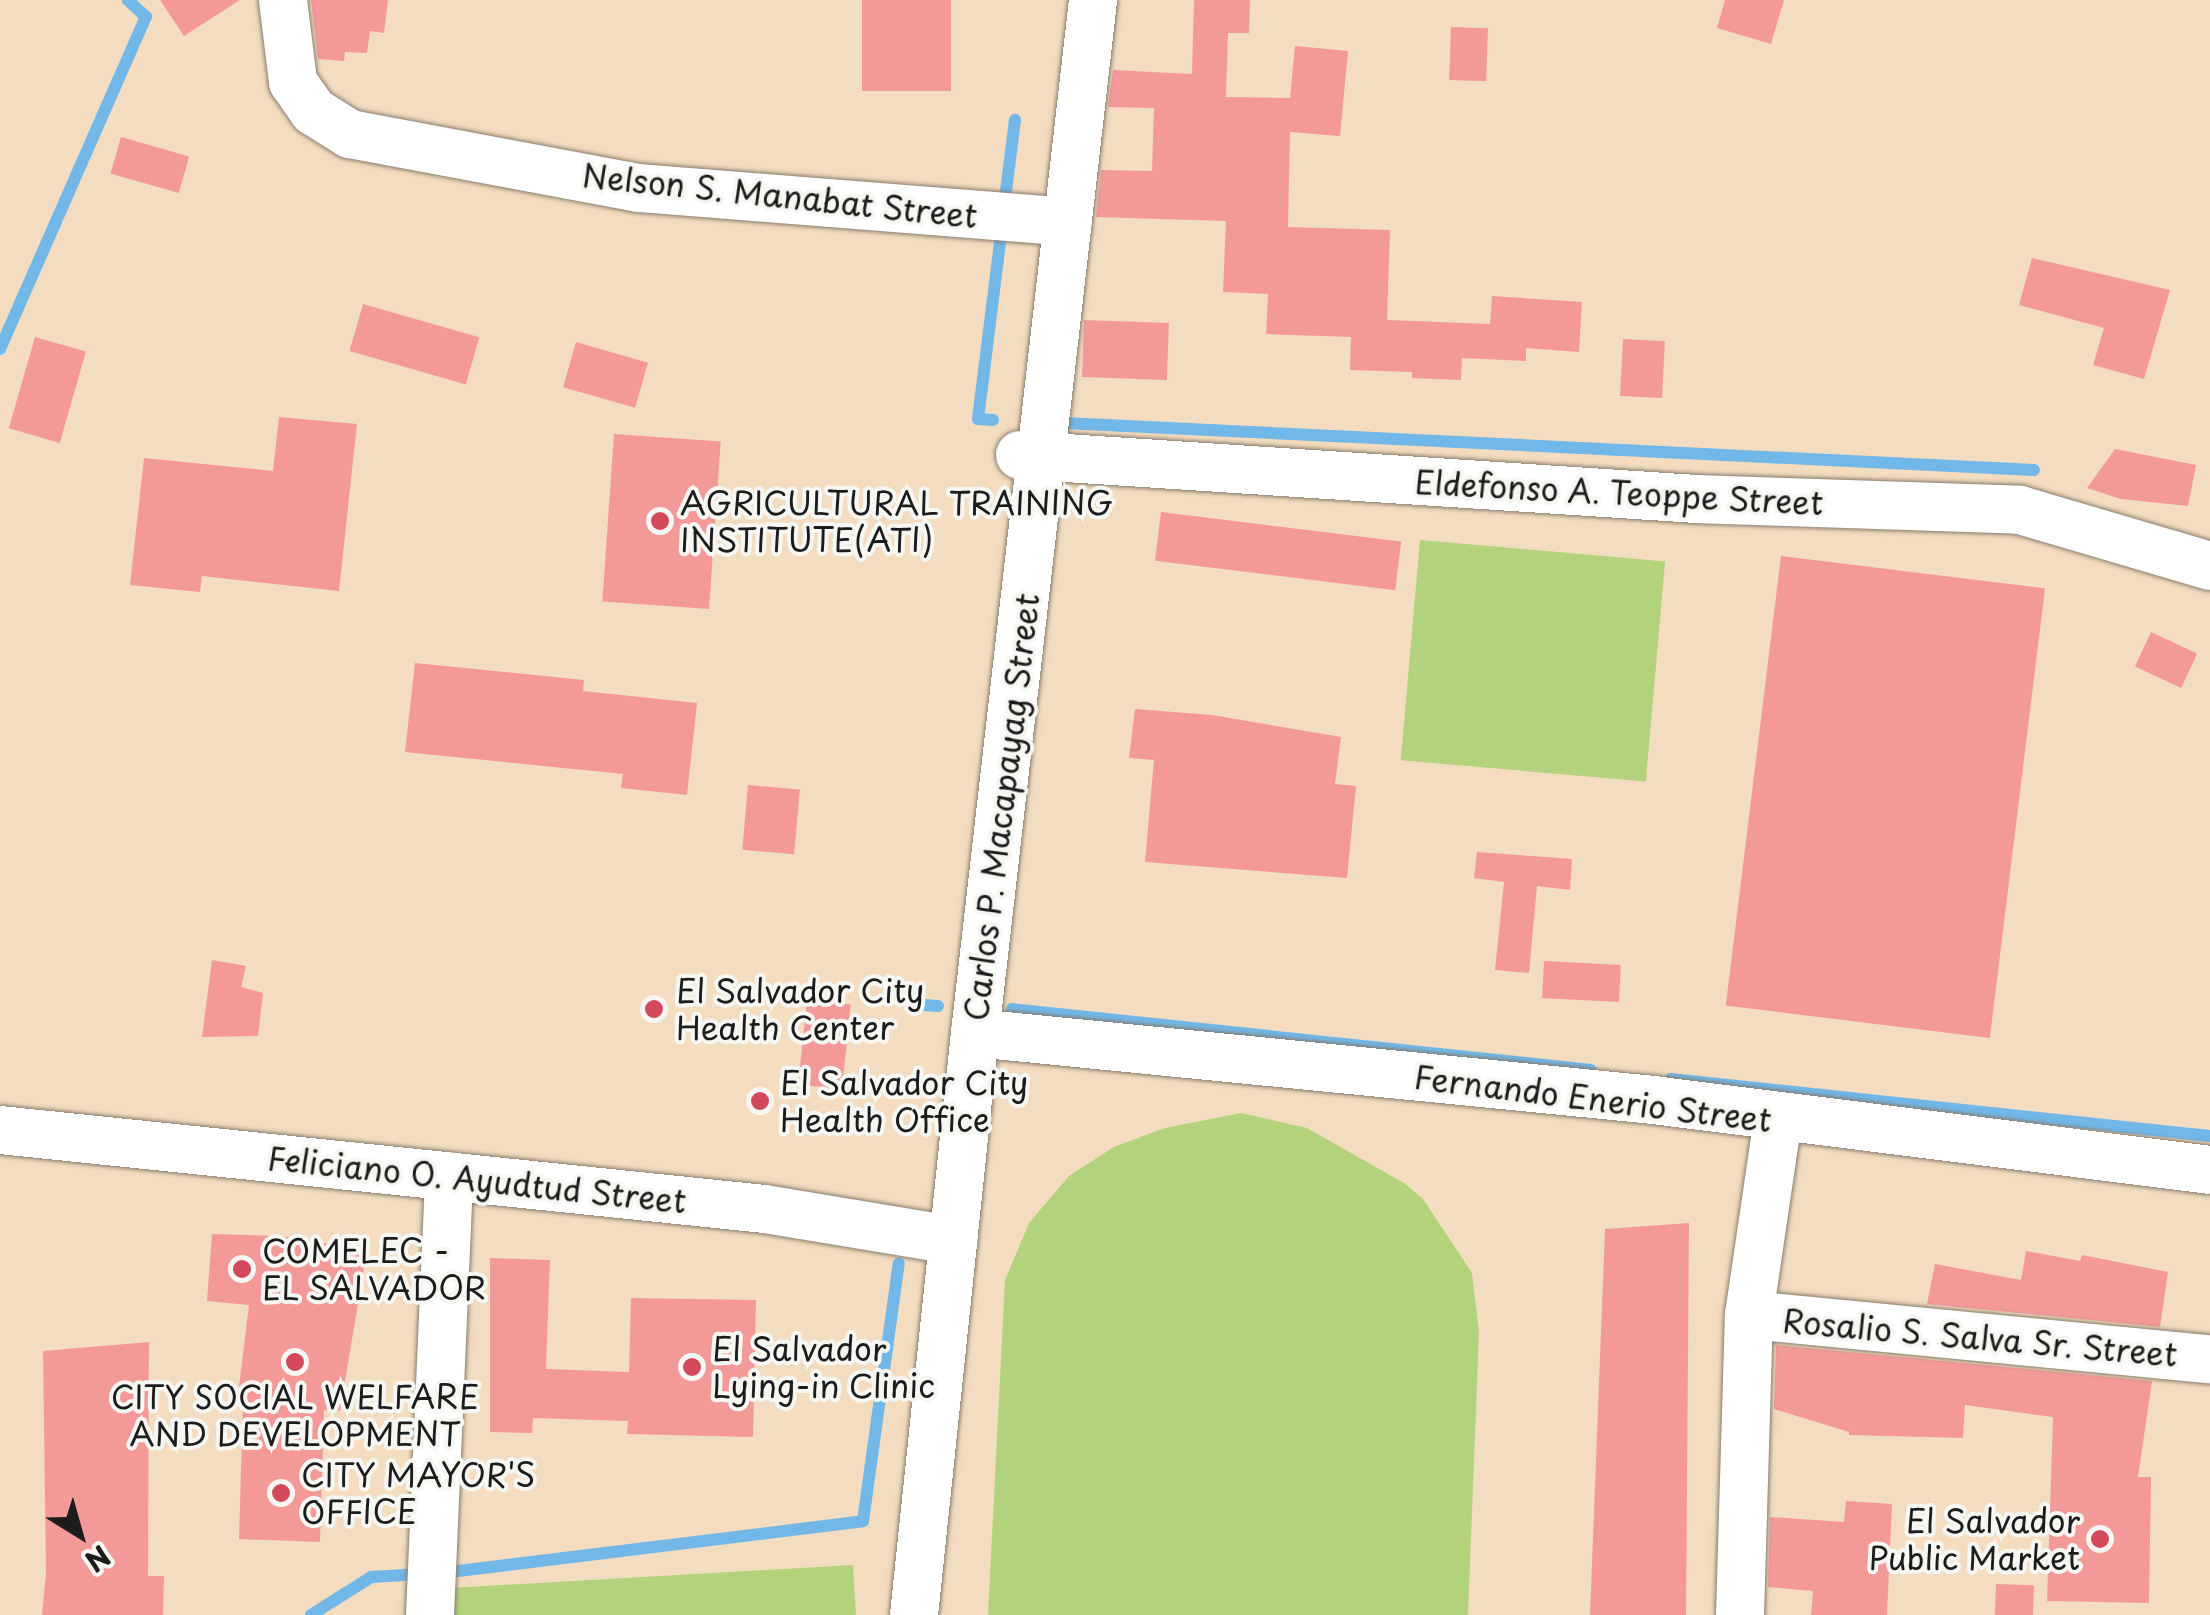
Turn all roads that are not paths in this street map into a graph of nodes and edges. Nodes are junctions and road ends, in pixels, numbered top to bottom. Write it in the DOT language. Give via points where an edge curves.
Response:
graph roads {
  1 [pos="1093,0"];
  2 [pos="280,2"];
  3 [pos="1068,222"];
  4 [pos="1030,455"];
  5 [pos="2210,566"];
  6 [pos="975,1033"];
  7 [pos="1778,1119"];
  8 [pos="0,1130"];
  9 [pos="2210,1170"];
  10 [pos="449,1176"];
  11 [pos="953,1240"];
  12 [pos="1749,1315"];
  13 [pos="2210,1359"];
  14 [pos="430,1601"];
  15 [pos="914,1615"];
  16 [pos="1740,1615"];
  1 -- 3 [label="street, Carlos P. Macapayag Street"];
  2 -- 3 [label="street, Nelson S. Manabat Street" via="293,82 314,111 350,134 639,188"];
  3 -- 4 [label="street, Carlos P. Macapayag Street"];
  4 -- 5 [label="street, Eldefonso A. Teoppe Street" via="1696,500 2020,510"];
  4 -- 6 [label="street, Carlos P. Macapayag Street"];
  6 -- 7 [label="street, Fernando Enerio Street" via="1652,1100"];
  6 -- 11 [label="street, Carlos P. Macapayag Street"];
  7 -- 9 [label="street, Fernando Enerio Street"];
  7 -- 12 [label="street"];
  8 -- 10 [label="street, Feliciano O. Ayudtud Street"];
  10 -- 11 [label="street, Feliciano O. Ayudtud Street" via="765,1209"];
  10 -- 14 [label="street"];
  11 -- 15 [label="street, Carlos P. Macapayag Street"];
  12 -- 13 [label="street, Rosalio S. Salva Sr. Street"];
  12 -- 16 [label="street"];
}
